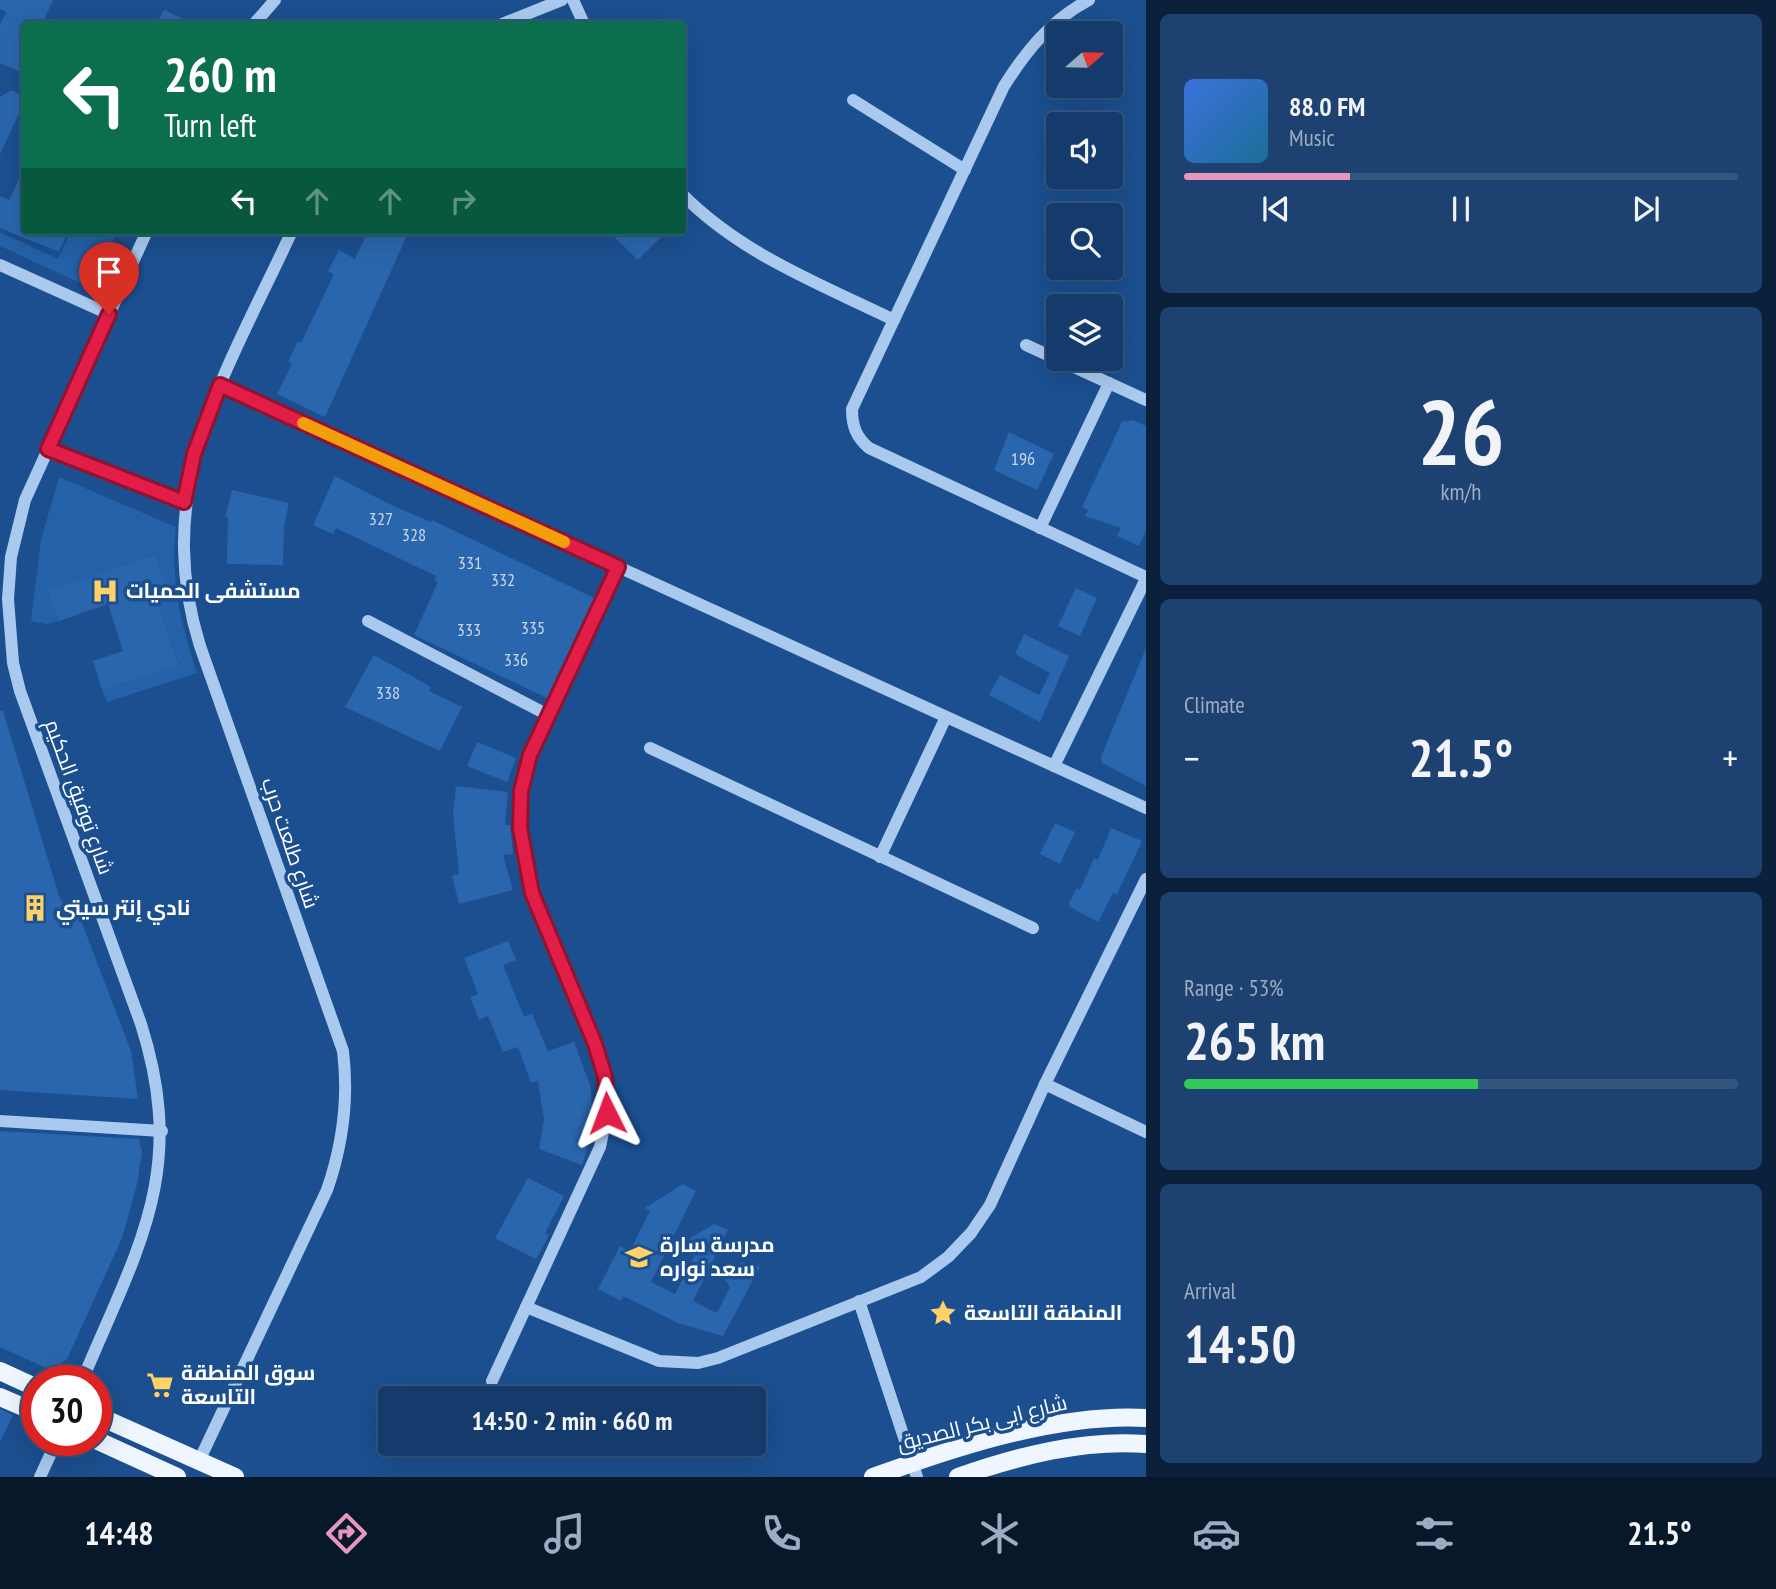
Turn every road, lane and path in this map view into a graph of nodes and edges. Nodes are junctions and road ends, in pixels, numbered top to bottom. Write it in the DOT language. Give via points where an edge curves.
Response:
graph roads {
  1 [pos="275,0"];
  2 [pos="562,0"];
  3 [pos="573,0"];
  4 [pos="1089,0"];
  5 [pos="257,21"];
  6 [pos="510,21"];
  7 [pos="583,21"];
  8 [pos="853,100"];
  9 [pos="965,170"];
  10 [pos="686,198"];
  11 [pos="144,235"];
  12 [pos="290,235"];
  13 [pos="0,265"];
  14 [pos="109,314"];
  15 [pos="894,320"];
  16 [pos="1026,345"];
  17 [pos="1108,383"];
  18 [pos="220,385"];
  19 [pos="1146,400"];
  20 [pos="48,449"];
  21 [pos="184,502"];
  22 [pos="1040,528"];
  23 [pos="618,567"];
  24 [pos="1146,578"];
  25 [pos="368,621"];
  26 [pos="548,715"];
  27 [pos="946,717"];
  28 [pos="650,748"];
  29 [pos="1054,766"];
  30 [pos="1146,808"];
  31 [pos="880,857"];
  32 [pos="1146,879"];
  33 [pos="1032,928"];
  34 [pos="1045,1084"];
  35 [pos="0,1121"];
  36 [pos="162,1131"];
  37 [pos="1146,1132"];
  38 [pos="859,1301"];
  39 [pos="526,1307"];
  40 [pos="89,1365"];
  41 [pos="0,1371"];
  42 [pos="21,1381"];
  43 [pos="492,1381"];
  44 [pos="0,1397"];
  45 [pos="21,1406"];
  46 [pos="1146,1418"];
  47 [pos="112,1422"];
  48 [pos="1146,1444"];
  49 [pos="112,1447"];
  50 [pos="178,1452"];
  51 [pos="50,1456"];
  52 [pos="199,1461"];
  53 [pos="915,1470"];
  54 [pos="216,1473"];
  55 [pos="174,1476"];
  56 [pos="40,1477"];
  57 [pos="235,1477"];
  58 [pos="873,1477"];
  59 [pos="958,1477"];
  1 -- 5 [label="street"];
  2 -- 6 [label="street"];
  3 -- 7 [label="street"];
  4 -- 9 [label="street" via="1046,30 1023,56"];
  8 -- 9 [label="street"];
  9 -- 15 [label="street"];
  10 -- 15 [label="street" via="743,246"];
  11 -- 14 [label="street, شارع توفيق الحكيم"];
  12 -- 18 [label="street, شارع طلعت حرب"];
  13 -- 14 [label="street"];
  14 -- 20 [label="street, شارع توفيق الحكيم"];
  15 -- 22 [label="street" via="852,409 861,441"];
  16 -- 17 [label="street"];
  17 -- 19 [label="street"];
  17 -- 22 [label="street"];
  18 -- 21 [label="street, شارع طلعت حرب" via="194,454"];
  18 -- 23 [label="street"];
  20 -- 21 [label="street"];
  20 -- 36 [label="street, شارع توفيق الحكيم" via="25,500 11,557 8,599 13,663 154,1065"];
  21 -- 52 [label="street, شارع طلعت حرب" via="184,575 192,623 343,1051 346,1092 341,1142 327,1190"];
  22 -- 24 [label="street"];
  23 -- 26 [label="street"];
  23 -- 27 [label="street"];
  24 -- 29 [label="street"];
  25 -- 26 [label="street"];
  26 -- 39 [label="street" via="524,779 520,828 532,893 595,1044 605,1077 607,1113 600,1147"];
  27 -- 29 [label="street"];
  27 -- 31 [label="street"];
  28 -- 31 [label="street"];
  29 -- 30 [label="street"];
  31 -- 33 [label="street"];
  32 -- 34 [label="street"];
  34 -- 37 [label="street"];
  34 -- 38 [label="street" via="990,1205 971,1233 921,1277"];
  35 -- 36 [label="street"];
  36 -- 40 [label="street, شارع توفيق الحكيم" via="149,1219"];
  38 -- 39 [label="street" via="718,1358 679,1364 659,1361"];
  38 -- 53 [label="street"];
  39 -- 43 [label="street"];
  41 -- 42 [label="main road"];
  44 -- 45 [label="main road"];
  46 -- 53 [label="main road, شارع ابى بكر الصديق" via="1077,1422 1022,1432"];
  47 -- 50 [label="main road"];
  48 -- 59 [label="main road, شارع ابى بكر الصديق" via="1032,1454"];
  49 -- 55 [label="main road"];
  50 -- 52 [label="main road"];
  50 -- 55 [label="main road" via="171,1462"];
  51 -- 56 [label="street"];
  52 -- 54 [label="main road"];
  53 -- 58 [label="main road, شارع ابى بكر الصديق"];
  54 -- 57 [label="main road"];
}
